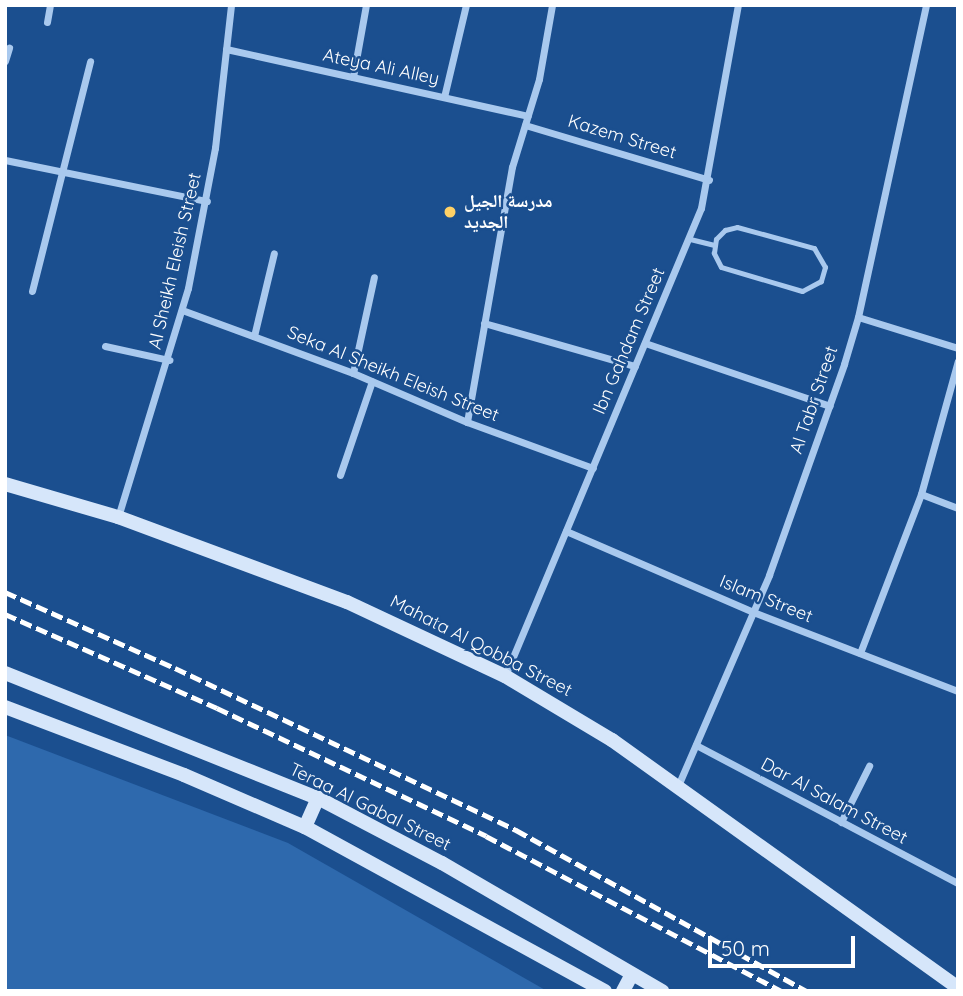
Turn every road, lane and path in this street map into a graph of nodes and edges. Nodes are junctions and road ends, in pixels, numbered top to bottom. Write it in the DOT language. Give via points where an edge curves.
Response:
graph roads {
  1 [pos="50,5"];
  2 [pos="231,5"];
  3 [pos="366,5"];
  4 [pos="466,5"];
  5 [pos="552,5"];
  6 [pos="738,5"];
  7 [pos="926,5"];
  8 [pos="47,23"];
  9 [pos="9,48"];
  10 [pos="226,50"];
  11 [pos="5,61"];
  12 [pos="90,61"];
  13 [pos="353,77"];
  14 [pos="444,97"];
  15 [pos="528,116"];
  16 [pos="526,125"];
  17 [pos="5,160"];
  18 [pos="62,172"];
  19 [pos="709,180"];
  20 [pos="207,201"];
  21 [pos="690,239"];
  22 [pos="714,245"];
  23 [pos="274,253"];
  24 [pos="374,277"];
  25 [pos="32,290"];
  26 [pos="182,310"];
  27 [pos="858,317"];
  28 [pos="484,323"];
  29 [pos="254,336"];
  30 [pos="645,343"];
  31 [pos="105,346"];
  32 [pos="958,348"];
  33 [pos="169,360"];
  34 [pos="958,361"];
  35 [pos="635,366"];
  36 [pos="353,373"];
  37 [pos="372,381"];
  38 [pos="830,405"];
  39 [pos="467,422"];
  40 [pos="593,468"];
  41 [pos="340,475"];
  42 [pos="5,484"];
  43 [pos="922,494"];
  44 [pos="958,508"];
  45 [pos="118,517"];
  46 [pos="566,531"];
  47 [pos="753,612"];
  48 [pos="860,653"];
  49 [pos="5,673"];
  50 [pos="505,676"];
  51 [pos="958,691"];
  52 [pos="5,707"];
  53 [pos="696,745"];
  54 [pos="870,766"];
  55 [pos="677,788"];
  56 [pos="318,798"];
  57 [pos="841,822"];
  58 [pos="305,827"];
  59 [pos="958,883"];
  60 [pos="632,974"];
  61 [pos="958,988"];
  62 [pos="605,991"];
  63 [pos="622,991"];
  64 [pos="662,991"];
  1 -- 8 [label="street"];
  2 -- 10 [label="street, Al Sheikh Eleish Street"];
  3 -- 13 [label="street"];
  4 -- 14 [label="street"];
  5 -- 15 [label="street"];
  6 -- 19 [label="street, Ibn Gahdam Street"];
  7 -- 27 [label="street, Al Tabr Street"];
  9 -- 11 [label="street"];
  10 -- 13 [label="street, Ateya Ali Alley"];
  10 -- 20 [label="street, Al Sheikh Eleish Street"];
  12 -- 18 [label="street"];
  13 -- 14 [label="street, Ateya Ali Alley"];
  14 -- 15 [label="street, Ateya Ali Alley"];
  15 -- 16 [label="street"];
  16 -- 19 [label="street, Kazem Street"];
  16 -- 28 [label="street" via="512,167"];
  17 -- 18 [label="street"];
  18 -- 20 [label="street"];
  18 -- 25 [label="street"];
  19 -- 21 [label="street, Ibn Gahdam Street"];
  20 -- 26 [label="street, Al Sheikh Eleish Street"];
  21 -- 22 [label="lane"];
  21 -- 30 [label="street, Ibn Gahdam Street"];
  22 -- 22 [label="lane" via="716,260 727,271 794,290 809,290 824,274 823,260 808,245 737,227 725,230"];
  23 -- 29 [label="street"];
  24 -- 36 [label="street"];
  26 -- 29 [label="street, Seka Al Sheikh Eleish Street"];
  26 -- 33 [label="street, Al Sheikh Eleish Street"];
  27 -- 32 [label="street"];
  27 -- 38 [label="street, Al Tabr Street"];
  28 -- 35 [label="street"];
  28 -- 39 [label="street"];
  29 -- 36 [label="street, Seka Al Sheikh Eleish Street"];
  30 -- 35 [label="street, Ibn Gahdam Street"];
  30 -- 38 [label="street"];
  31 -- 33 [label="street"];
  33 -- 45 [label="street, Al Sheikh Eleish Street"];
  34 -- 43 [label="street"];
  35 -- 40 [label="street, Ibn Gahdam Street"];
  36 -- 37 [label="street, Seka Al Sheikh Eleish Street"];
  37 -- 39 [label="street, Seka Al Sheikh Eleish Street"];
  37 -- 41 [label="street"];
  38 -- 47 [label="street, Al Tabr Street"];
  39 -- 40 [label="street, Seka Al Sheikh Eleish Street"];
  40 -- 46 [label="street, Ibn Gahdam Street"];
  42 -- 45 [label="main road, Mahata Al Qobba Street"];
  43 -- 44 [label="street"];
  43 -- 48 [label="street"];
  45 -- 50 [label="main road, Mahata Al Qobba Street" via="347,602"];
  46 -- 47 [label="street, Islam Street"];
  46 -- 50 [label="street, Ibn Gahdam Street"];
  47 -- 48 [label="street, Islam Street"];
  47 -- 53 [label="street, Al Tabr Street"];
  48 -- 51 [label="street, Islam Street"];
  49 -- 56 [label="main road, Teraa Al Gabal Street"];
  50 -- 55 [label="main road, Mahata Al Qobba Street" via="612,740"];
  52 -- 58 [label="main road"];
  53 -- 55 [label="street, Al Tabr Street"];
  53 -- 57 [label="street, Dar Al Salam Street"];
  54 -- 57 [label="street"];
  55 -- 61 [label="main road, Mahata Al Qobba Street"];
  56 -- 58 [label="main road"];
  56 -- 60 [label="main road, Teraa Al Gabal Street" via="442,863"];
  57 -- 59 [label="street, Dar Al Salam Street"];
  58 -- 62 [label="main road"];
  60 -- 63 [label="main road"];
  60 -- 64 [label="main road, Teraa Al Gabal Street"];
}
